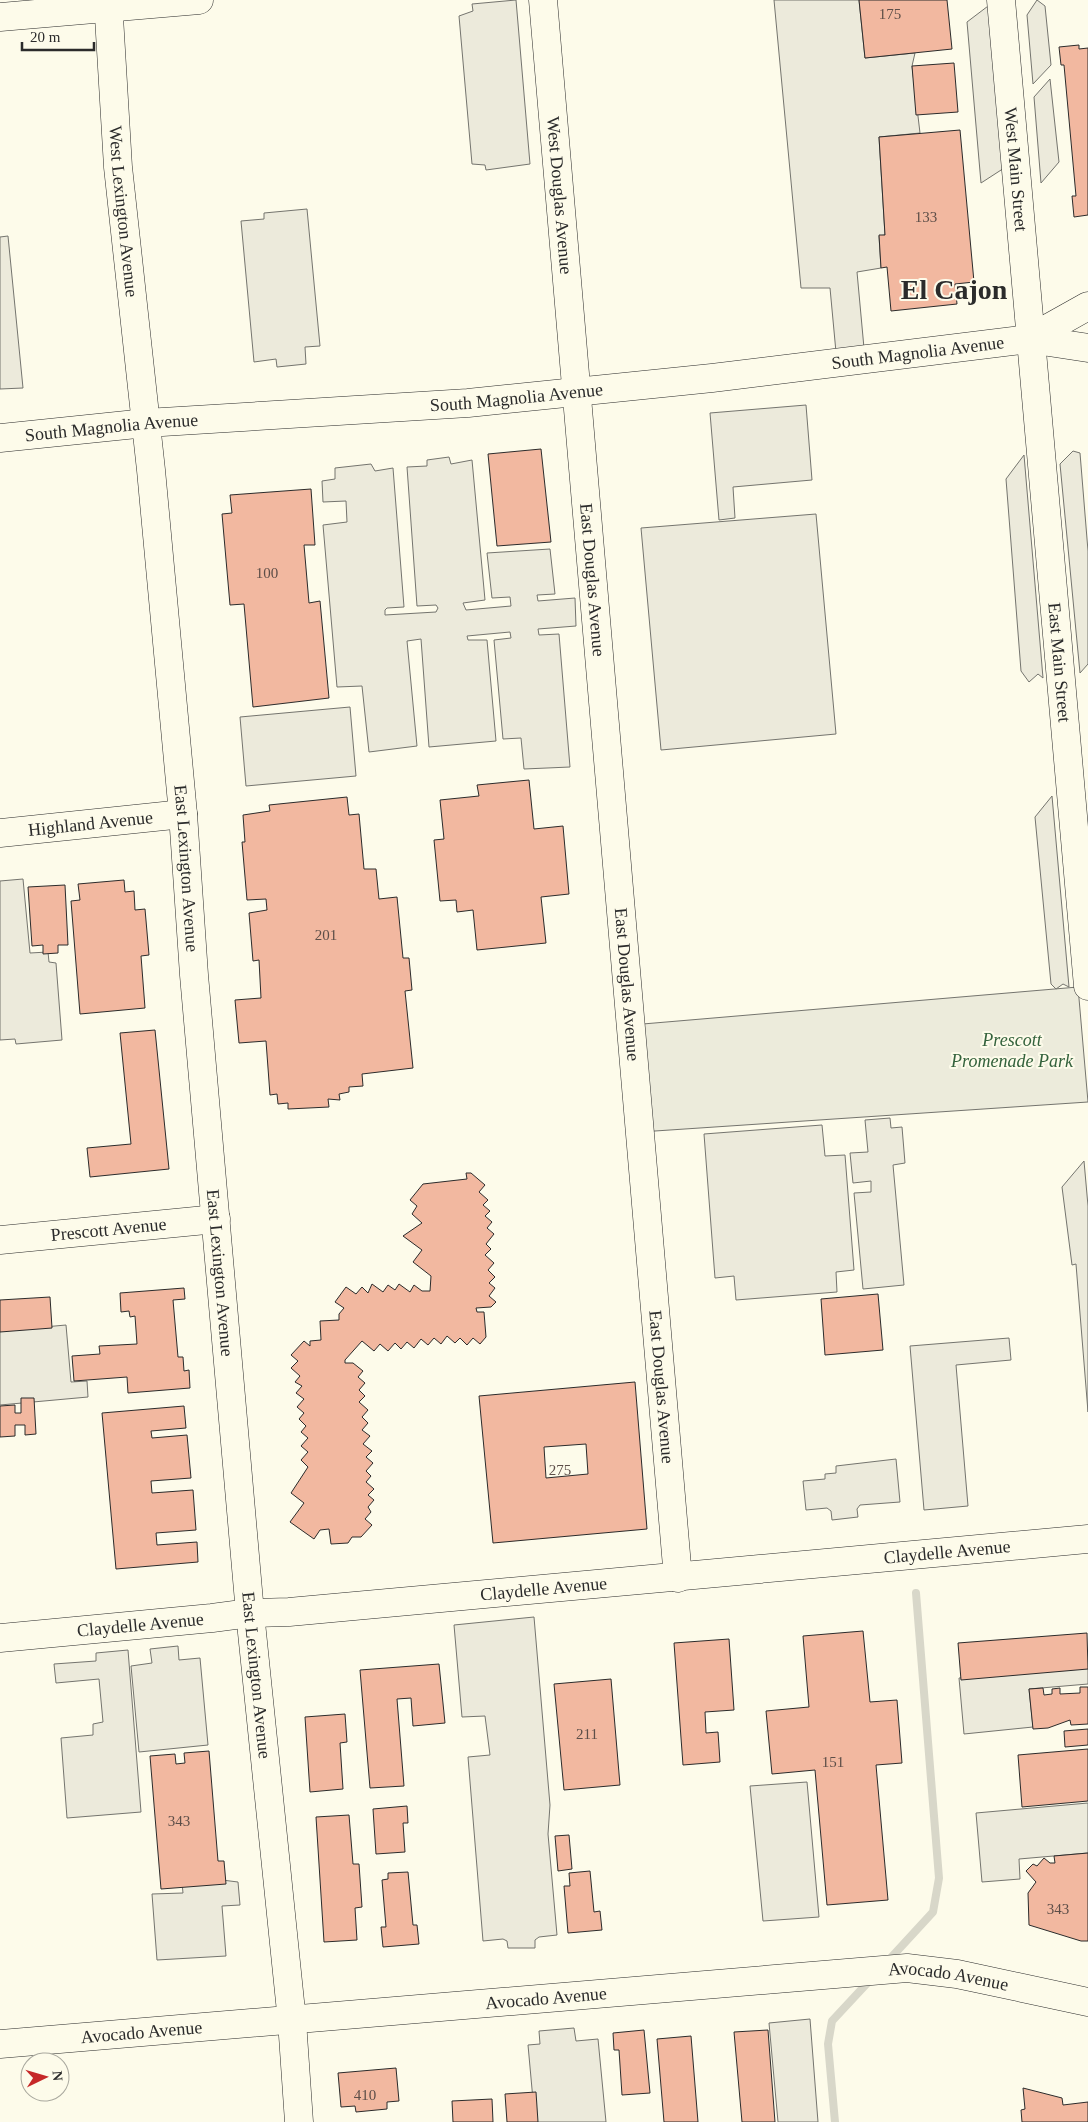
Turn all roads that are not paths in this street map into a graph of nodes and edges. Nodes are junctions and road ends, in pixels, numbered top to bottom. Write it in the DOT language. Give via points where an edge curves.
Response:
graph roads {
  1 [pos="199,0"];
  2 [pos="543,0"];
  3 [pos="1001,0"];
  4 [pos="108,4"];
  5 [pos="0,17"];
  6 [pos="1088,306"];
  7 [pos="1029,339"];
  8 [pos="1088,348"];
  9 [pos="576,392"];
  10 [pos="146,423"];
  11 [pos="0,438"];
  12 [pos="183,814"];
  13 [pos="0,833"];
  14 [pos="1088,986"];
  15 [pos="216,1219"];
  16 [pos="0,1240"];
  17 [pos="1088,1539"];
  18 [pos="678,1578"];
  19 [pos="250,1613"];
  20 [pos="0,1638"];
  21 [pos="1088,2002"];
  22 [pos="292,2021"];
  23 [pos="0,2044"];
  24 [pos="299,2122"];
  1 -- 4 [label="street"];
  2 -- 9 [label="street, West Douglas Avenue"];
  3 -- 7 [label="street, West Main Street"];
  4 -- 5 [label="street"];
  4 -- 10 [label="street, West Lexington Avenue" via="118,167"];
  6 -- 7 [label="street"];
  7 -- 8 [label="street"];
  7 -- 9 [label="street, South Magnolia Avenue" via="719,378"];
  7 -- 14 [label="street, East Main Street"];
  9 -- 10 [label="street, South Magnolia Avenue" via="462,403"];
  9 -- 18 [label="street, East Douglas Avenue"];
  10 -- 11 [label="street, South Magnolia Avenue"];
  10 -- 12 [label="street, East Lexington Avenue"];
  12 -- 13 [label="street, Highland Avenue"];
  12 -- 15 [label="street, East Lexington Avenue"];
  15 -- 16 [label="street, Prescott Avenue"];
  15 -- 19 [label="street, East Lexington Avenue"];
  17 -- 18 [label="street, Claydelle Avenue"];
  18 -- 19 [label="street, Claydelle Avenue"];
  19 -- 20 [label="street, Claydelle Avenue"];
  19 -- 22 [label="street, East Lexington Avenue"];
  21 -- 22 [label="street, Avocado Avenue" via="957,1974 907,1968"];
  22 -- 23 [label="street, Avocado Avenue"];
  22 -- 24 [label="street, East Lexington Avenue"];
}
